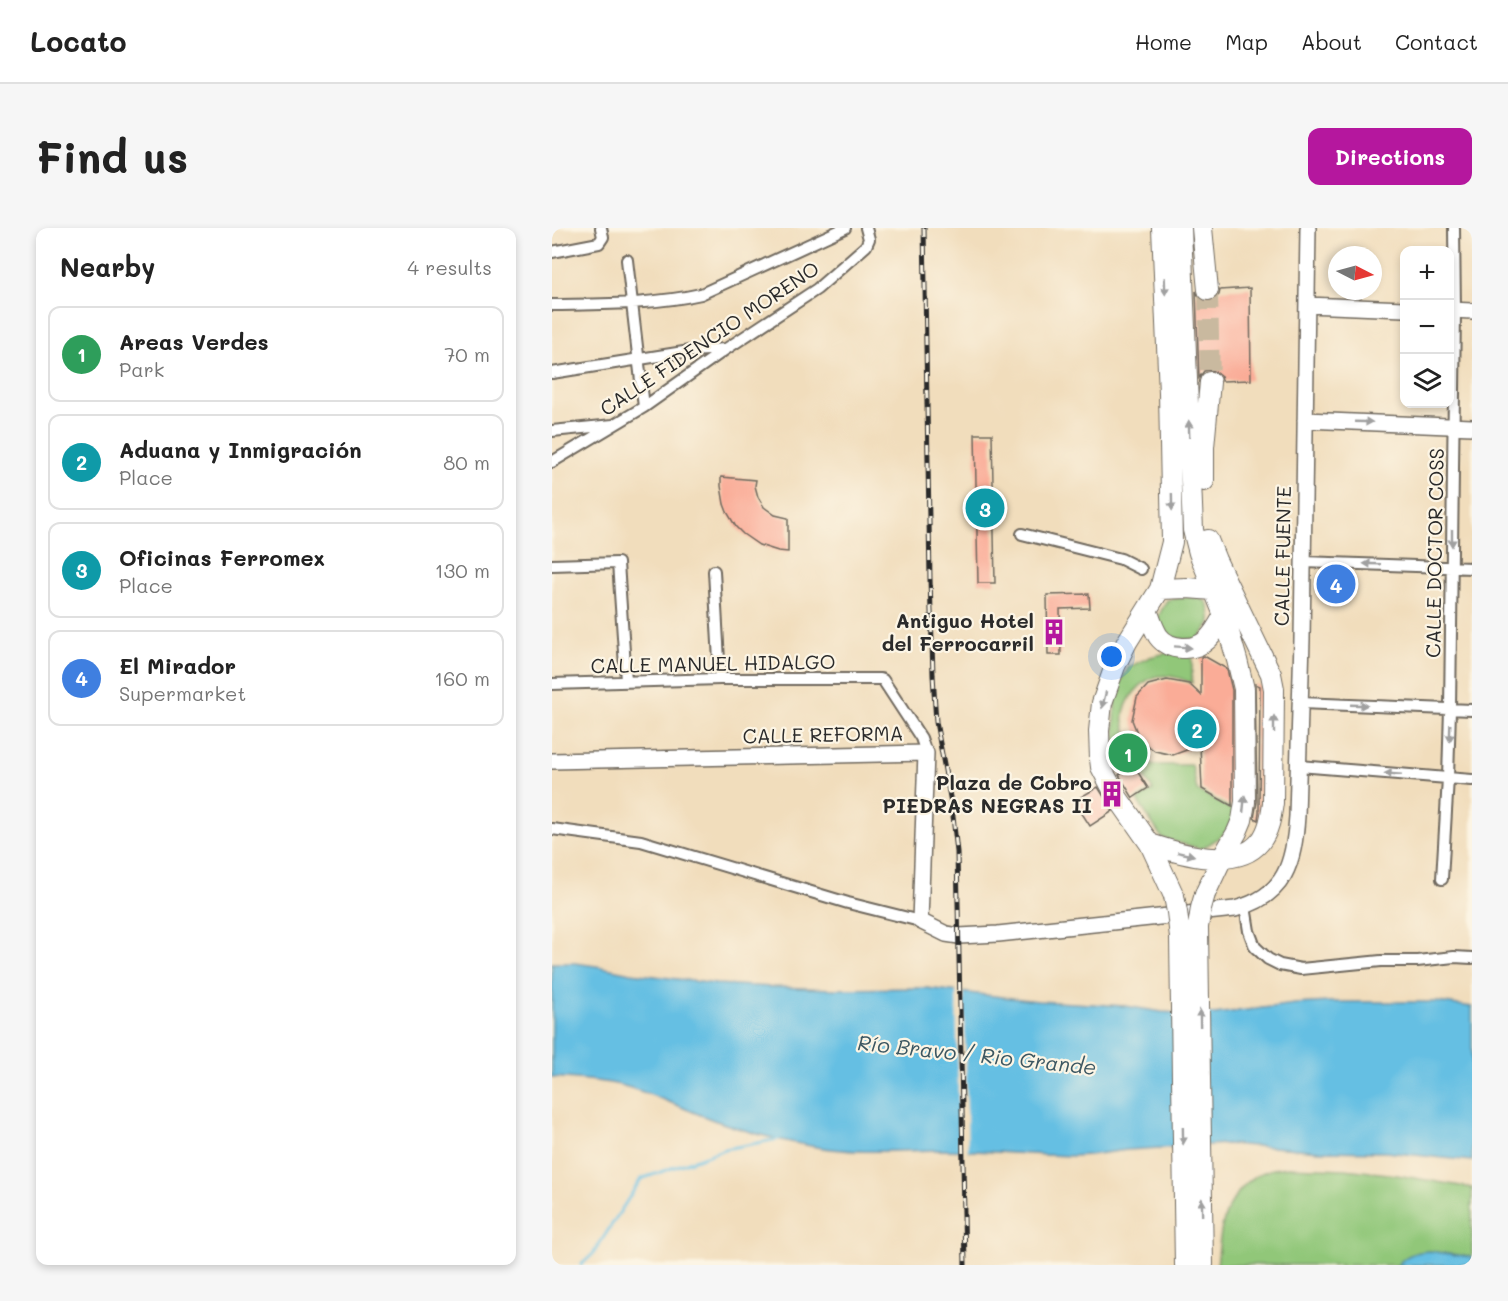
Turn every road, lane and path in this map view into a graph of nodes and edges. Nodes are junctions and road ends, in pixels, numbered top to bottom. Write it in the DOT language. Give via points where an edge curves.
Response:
graph roads {
  1 [pos="845,228"];
  2 [pos="866,228"];
  3 [pos="1162,228"];
  4 [pos="1181,228"];
  5 [pos="1202,228"];
  6 [pos="1308,228"];
  7 [pos="1454,228"];
  8 [pos="602,232"];
  9 [pos="552,252"];
  10 [pos="627,260"];
  11 [pos="1209,290"];
  12 [pos="1452,300"];
  13 [pos="632,303"];
  14 [pos="552,305"];
  15 [pos="1307,305"];
  16 [pos="1400,309"];
  17 [pos="1454,310"];
  18 [pos="1472,311"];
  19 [pos="726,349"];
  20 [pos="1452,354"];
  21 [pos="639,359"];
  22 [pos="552,373"];
  23 [pos="1209,382"];
  24 [pos="644,407"];
  25 [pos="1305,420"];
  26 [pos="616,425"];
  27 [pos="1453,426"];
  28 [pos="1472,427"];
  29 [pos="552,431"];
  30 [pos="552,462"];
  31 [pos="1022,534"];
  32 [pos="1303,562"];
  33 [pos="552,564"];
  34 [pos="1452,567"];
  35 [pos="1472,568"];
  36 [pos="1141,569"];
  37 [pos="714,571"];
  38 [pos="1160,590"];
  39 [pos="1214,590"];
  40 [pos="1147,610"];
  41 [pos="1224,615"];
  42 [pos="720,679"];
  43 [pos="626,681"];
  44 [pos="552,684"];
  45 [pos="1301,703"];
  46 [pos="1450,709"];
  47 [pos="1472,710"];
  48 [pos="926,753"];
  49 [pos="552,761"];
  50 [pos="1299,766"];
  51 [pos="1448,778"];
  52 [pos="1472,780"];
  53 [pos="552,829"];
  54 [pos="1150,844"];
  55 [pos="1222,858"];
  56 [pos="1442,879"];
  57 [pos="1245,906"];
  58 [pos="920,921"];
  59 [pos="1472,958"];
  60 [pos="1191,1077"];
  61 [pos="1185,1265"];
  62 [pos="1203,1265"];
  1 -- 13 [label="street" via="701,294"];
  2 -- 19 [label="street, CALLE FIDENCIO MORENO" via="866,246 817,289"];
  3 -- 38 [label="highway, one-way" via="1173,530"];
  39 -- 4 [label="highway, one-way" via="1193,531"];
  5 -- 11 [label="highway"];
  6 -- 15 [label="street, CALLE FUENTE"];
  7 -- 12 [label="street, CALLE DOCTOR COSS"];
  8 -- 9 [label="street" via="599,243"];
  10 -- 13 [label="street"];
  13 -- 14 [label="street"];
  13 -- 21 [label="street"];
  15 -- 16 [label="street"];
  15 -- 25 [label="street, CALLE FUENTE"];
  17 -- 18 [label="street"];
  19 -- 21 [label="street"];
  19 -- 24 [label="street, CALLE FIDENCIO MORENO"];
  20 -- 27 [label="street, CALLE DOCTOR COSS"];
  21 -- 22 [label="street"];
  21 -- 24 [label="street"];
  55 -- 23 [label="highway, one-way" via="1254,848 1261,842 1271,819 1274,689 1265,660 1209,542 1203,471"];
  24 -- 26 [label="street, CALLE FIDENCIO MORENO"];
  25 -- 27 [label="street, one-way"];
  25 -- 32 [label="street, CALLE FUENTE"];
  26 -- 29 [label="street"];
  26 -- 30 [label="street, CALLE FIDENCIO MORENO"];
  27 -- 28 [label="street"];
  27 -- 34 [label="street, CALLE DOCTOR COSS, one-way"];
  31 -- 36 [label="street" via="1121,559"];
  34 -- 32 [label="street, one-way"];
  32 -- 45 [label="street, CALLE FUENTE"];
  33 -- 43 [label="street" via="618,563"];
  34 -- 35 [label="street"];
  34 -- 46 [label="street, CALLE DOCTOR COSS"];
  37 -- 42 [label="street"];
  38 -- 39 [label="highway"];
  38 -- 40 [label="highway"];
  39 -- 41 [label="highway"];
  40 -- 41 [label="highway, one-way" via="1159,636 1177,647 1193,648 1206,641"];
  40 -- 54 [label="highway, one-way" via="1111,675 1102,703 1100,740 1101,767"];
  55 -- 41 [label="highway, one-way" via="1242,820 1245,802 1244,689"];
  42 -- 43 [label="street, CALLE MANUEL HIDALGO"];
  42 -- 48 [label="street, CALLE MANUEL HIDALGO" via="883,680 921,738"];
  43 -- 44 [label="street, CALLE MANUEL HIDALGO"];
  45 -- 46 [label="street, one-way"];
  45 -- 50 [label="street, CALLE FUENTE"];
  46 -- 47 [label="street"];
  46 -- 51 [label="street, CALLE DOCTOR COSS, one-way"];
  48 -- 49 [label="street, CALLE REFORMA"];
  48 -- 58 [label="street, CALLE REFORMA"];
  51 -- 50 [label="street, one-way"];
  50 -- 57 [label="street, CALLE FUENTE" via="1290,865 1268,894"];
  51 -- 52 [label="street"];
  51 -- 56 [label="street, CALLE DOCTOR COSS"];
  53 -- 58 [label="street" via="641,841"];
  54 -- 55 [label="highway, one-way" via="1191,856"];
  54 -- 60 [label="highway, bridge" via="1174,896"];
  60 -- 55 [label="highway, one-way, bridge" via="1198,927 1205,894"];
  57 -- 58 [label="street" via="959,936"];
  57 -- 59 [label="street" via="1255,947 1280,965 1301,969"];
  60 -- 61 [label="highway, one-way"];
  62 -- 60 [label="highway, one-way"];
}
